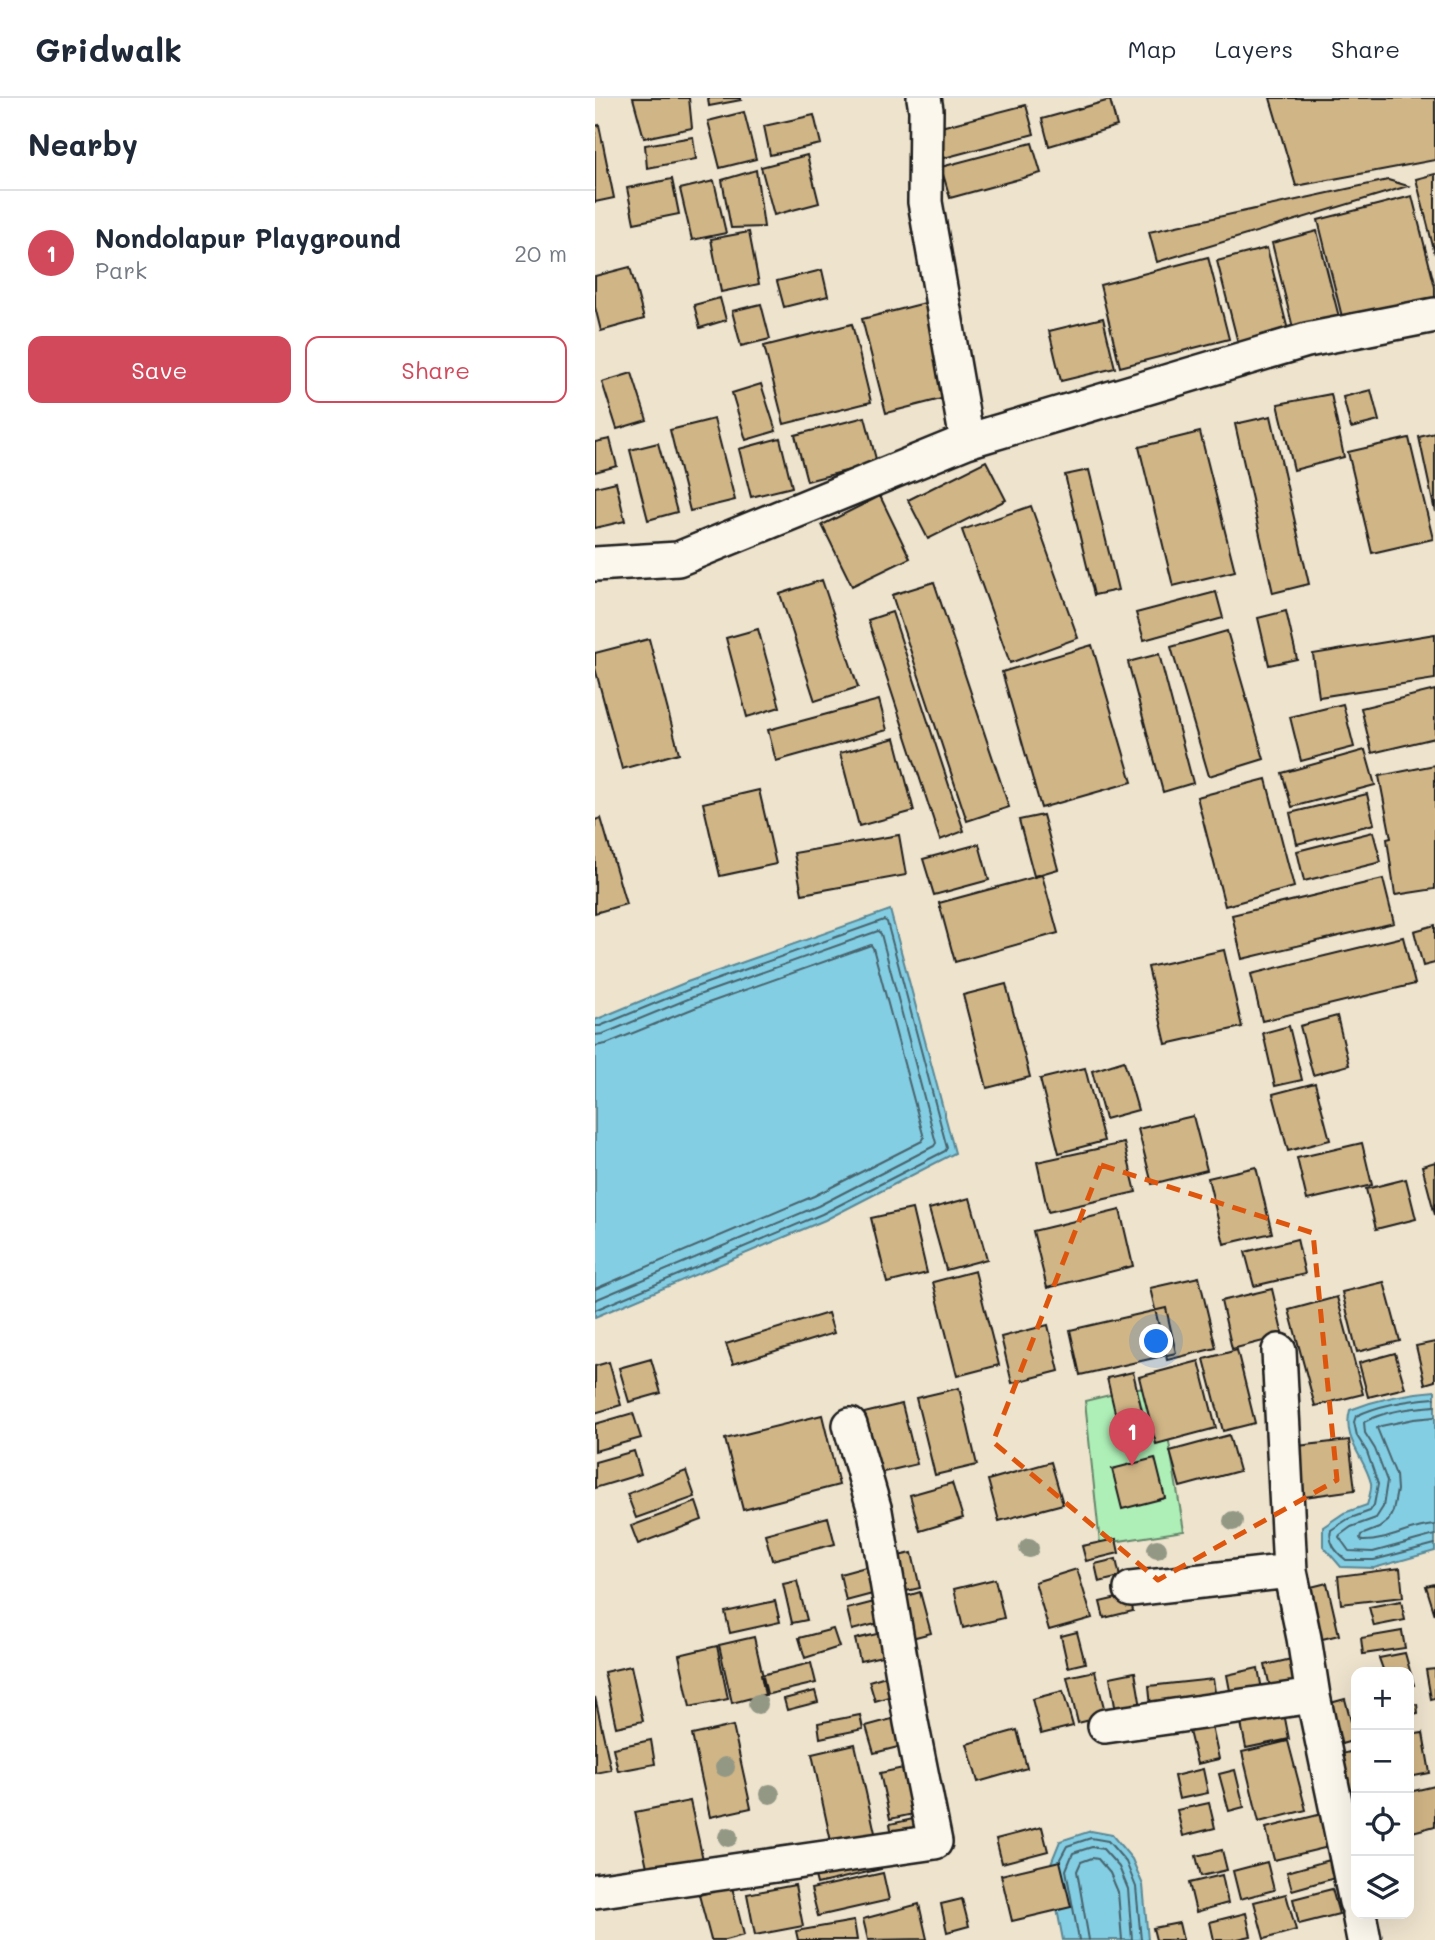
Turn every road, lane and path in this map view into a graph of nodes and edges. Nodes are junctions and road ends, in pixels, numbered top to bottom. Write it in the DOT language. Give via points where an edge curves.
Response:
graph roads {
  1 [pos="924,98"];
  2 [pos="1435,315"];
  3 [pos="967,441"];
  4 [pos="595,565"];
  5 [pos="1279,1351"];
  6 [pos="850,1425"];
  7 [pos="1290,1571"];
  8 [pos="1131,1589"];
  9 [pos="1313,1696"];
  10 [pos="1105,1726"];
  11 [pos="1351,1878"];
  12 [pos="595,1891"];
  13 [pos="1360,1919"];
  14 [pos="1364,1940"];
  1 -- 3 [label="street" via="925,202"];
  2 -- 3 [label="street" via="1307,340"];
  3 -- 4 [label="street" via="678,559"];
  5 -- 7 [label="street"];
  6 -- 12 [label="street" via="875,1511 935,1842"];
  7 -- 8 [label="street"];
  7 -- 9 [label="street"];
  9 -- 10 [label="street"];
  9 -- 11 [label="street"];
  13 -- 14 [label="street"];
}
